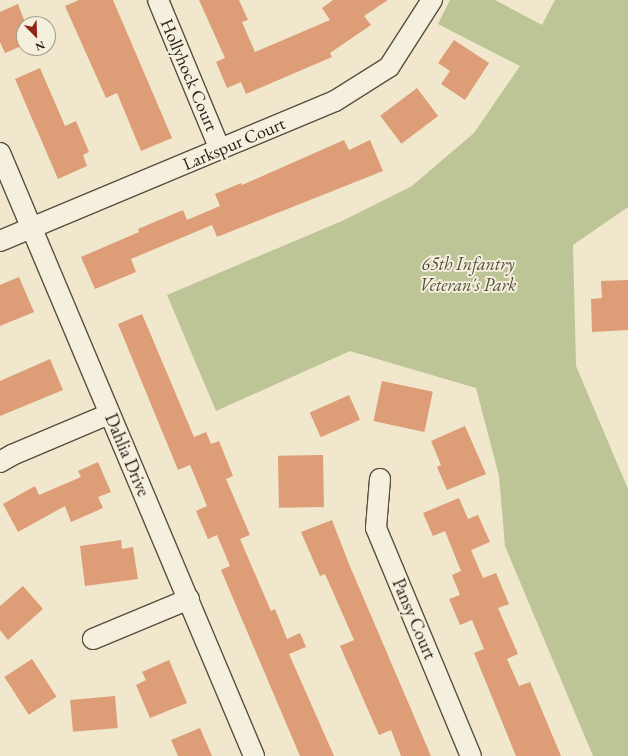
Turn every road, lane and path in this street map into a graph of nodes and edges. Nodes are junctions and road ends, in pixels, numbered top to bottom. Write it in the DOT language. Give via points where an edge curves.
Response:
graph roads {
  1 [pos="158,0"];
  2 [pos="432,0"];
  3 [pos="220,150"];
  4 [pos="0,153"];
  5 [pos="31,228"];
  6 [pos="0,241"];
  7 [pos="109,414"];
  8 [pos="0,462"];
  9 [pos="380,479"];
  10 [pos="189,599"];
  11 [pos="93,639"];
  12 [pos="254,756"];
  13 [pos="471,756"];
  1 -- 3 [label="street, Hollyhock Court"];
  2 -- 3 [label="street, Larkspur Court" via="389,67 335,101"];
  3 -- 5 [label="street, Larkspur Court"];
  4 -- 5 [label="street, Dahlia Drive"];
  5 -- 6 [label="street, Larkspur Court"];
  5 -- 7 [label="street, Dahlia Drive"];
  7 -- 8 [label="street"];
  7 -- 10 [label="street, Dahlia Drive"];
  9 -- 13 [label="street, Pansy Court" via="376,528"];
  10 -- 11 [label="street"];
  10 -- 12 [label="street, Dahlia Drive"];
}
